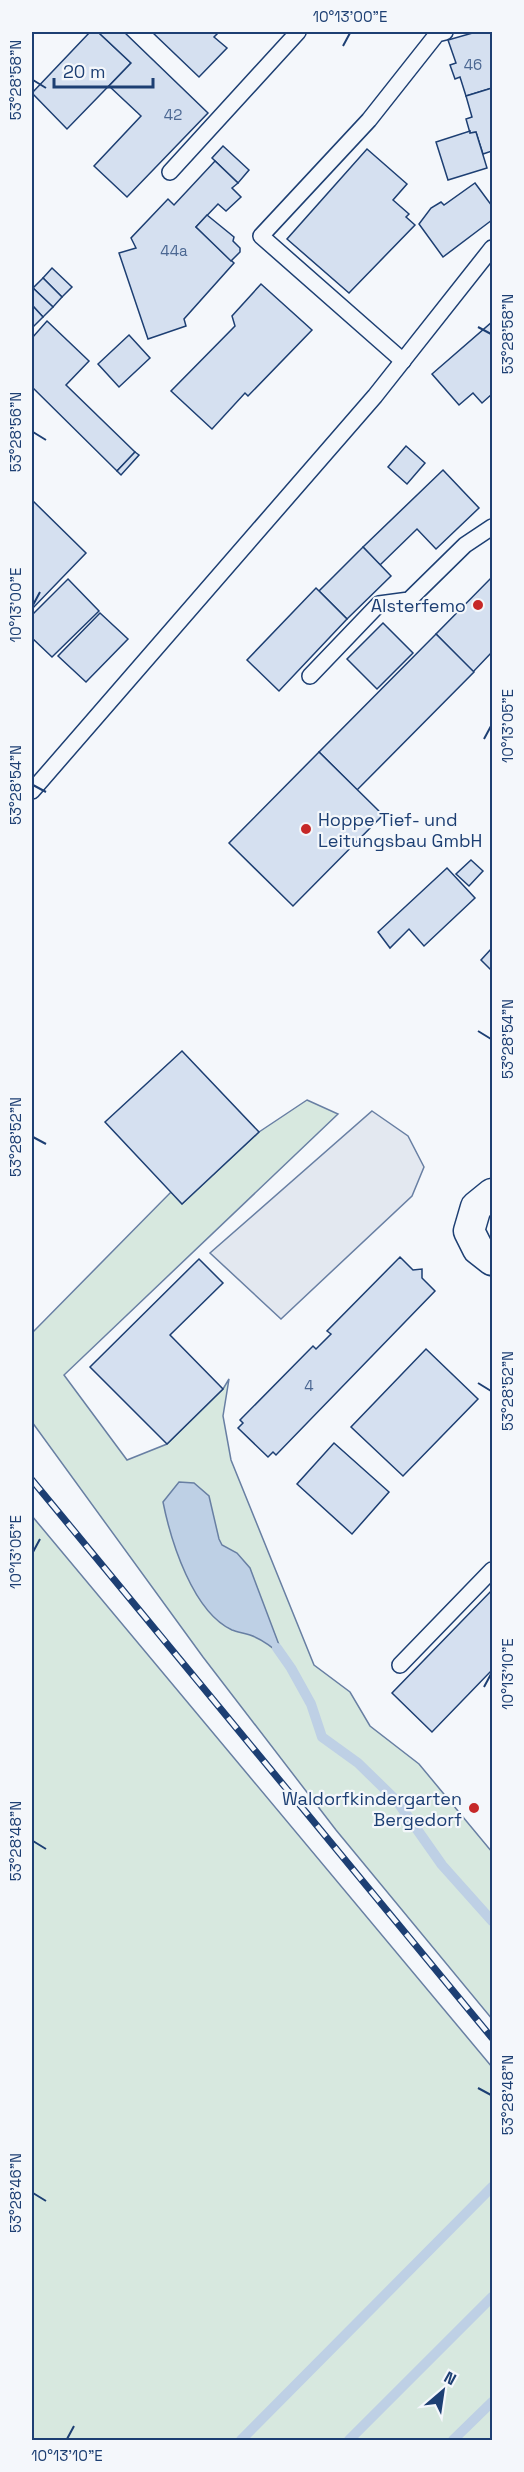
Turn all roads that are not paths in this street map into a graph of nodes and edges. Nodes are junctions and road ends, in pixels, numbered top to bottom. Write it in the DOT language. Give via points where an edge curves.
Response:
graph roads {
  1 [pos="298,32"];
  2 [pos="445,32"];
  3 [pos="170,172"];
  4 [pos="492,248"];
  5 [pos="403,361"];
  6 [pos="492,527"];
  7 [pos="310,676"];
  8 [pos="32,791"];
  9 [pos="492,1194"];
  10 [pos="492,1260"];
  11 [pos="492,1570"];
  12 [pos="400,1665"];
  1 -- 3 [label="lane"];
  2 -- 5 [label="lane" via="437,34 369,120 261,236"];
  4 -- 5 [label="lane"];
  5 -- 8 [label="lane"];
  6 -- 7 [label="lane" via="465,545 409,600 380,604"];
  9 -- 10 [label="street" via="476,1207 469,1231 478,1249"];
  11 -- 12 [label="lane"];
}
